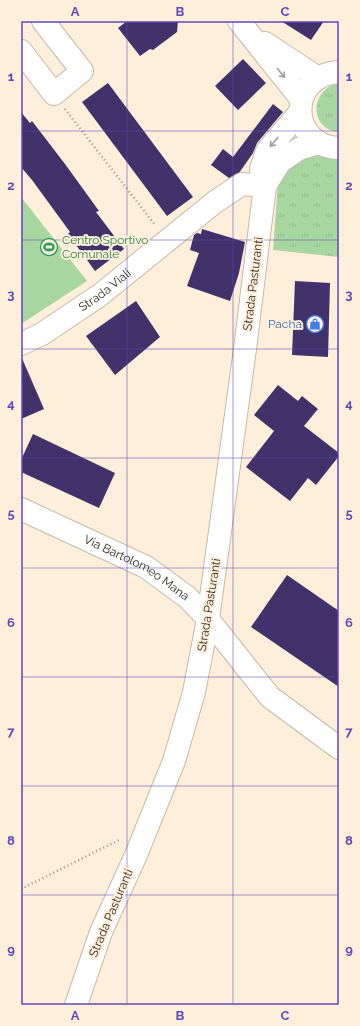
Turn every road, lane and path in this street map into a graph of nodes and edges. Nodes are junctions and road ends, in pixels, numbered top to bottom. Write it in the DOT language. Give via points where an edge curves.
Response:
graph roads {
  1 [pos="43,21"];
  2 [pos="243,26"];
  3 [pos="21,51"];
  4 [pos="331,70"];
  5 [pos="54,94"];
  6 [pos="301,106"];
  7 [pos="318,143"];
  8 [pos="339,148"];
  9 [pos="265,186"];
  10 [pos="168,241"];
  11 [pos="21,344"];
  12 [pos="21,509"];
  13 [pos="208,619"];
  14 [pos="339,748"];
  15 [pos="148,826"];
  16 [pos="21,889"];
  17 [pos="76,1005"];
  1 -- 5 [label="street" via="82,71"];
  2 -- 4 [label="street"];
  2 -- 6 [label="street, one-way"];
  3 -- 5 [label="street"];
  4 -- 6 [label="street, Strada Pasturanti" via="308,87"];
  5 -- 10 [label="path"];
  6 -- 7 [label="street" via="302,124"];
  6 -- 9 [label="street, Strada Pasturanti, one-way" via="267,151 261,169"];
  7 -- 8 [label="street"];
  7 -- 9 [label="street, Strada Pasturanti" via="299,149 280,162"];
  9 -- 10 [label="street, Strada Viali" via="242,184 215,202"];
  9 -- 13 [label="street, Strada Pasturanti"];
  10 -- 11 [label="street, Strada Viali" via="100,295 42,334"];
  12 -- 13 [label="street, Via Bartolomeo Mana" via="146,568 186,596"];
  13 -- 14 [label="street, Via Bartolomeo Mana" via="270,697"];
  13 -- 15 [label="street, Strada Pasturanti" via="194,692 174,761"];
  15 -- 16 [label="path"];
  15 -- 17 [label="street, Strada Pasturanti" via="101,932"];
}
